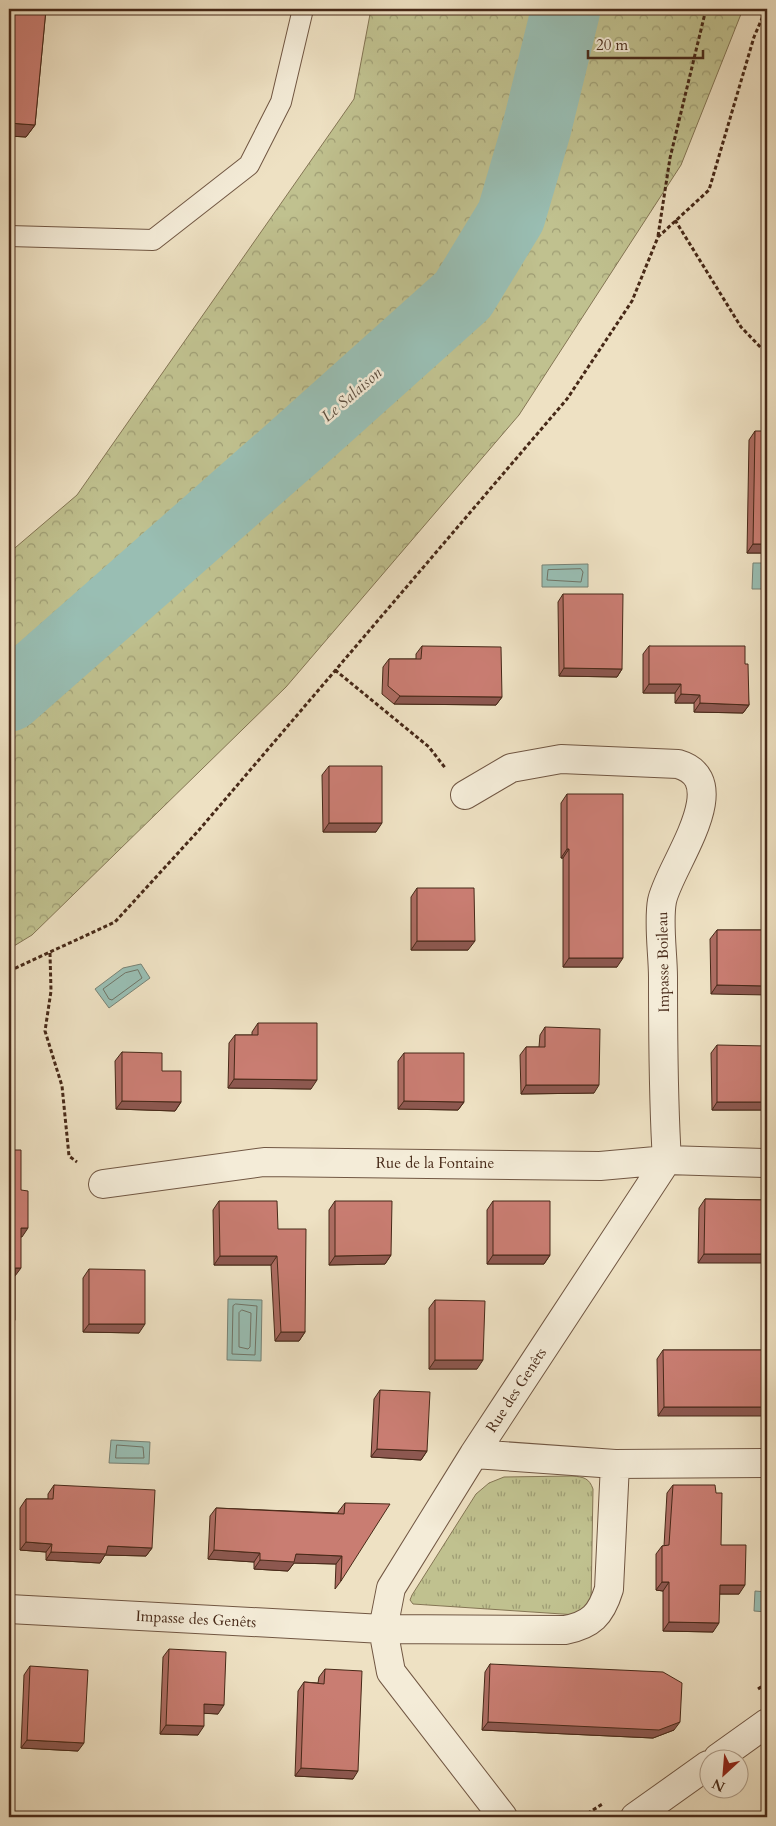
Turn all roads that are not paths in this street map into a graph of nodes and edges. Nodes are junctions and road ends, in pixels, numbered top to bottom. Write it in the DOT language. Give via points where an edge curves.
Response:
graph roads {
  1 [pos="303,9"];
  2 [pos="9,236"];
  3 [pos="465,795"];
  4 [pos="666,1160"];
  5 [pos="767,1163"];
  6 [pos="103,1184"];
  7 [pos="474,1454"];
  8 [pos="767,1463"];
  9 [pos="615,1464"];
  10 [pos="9,1609"];
  11 [pos="383,1629"];
  12 [pos="767,1723"];
  13 [pos="732,1748"];
  14 [pos="698,1772"];
  15 [pos="503,1817"];
  16 [pos="635,1817"];
  1 -- 2 [label="lane" via="281,102 249,165 153,240"];
  3 -- 4 [label="street, Impasse Boileau" via="511,768 561,759 678,764 695,773 702,791 698,816 662,900"];
  4 -- 5 [label="street, Rue de la Fontaine"];
  4 -- 6 [label="street, Rue de la Fontaine" via="600,1166 264,1162"];
  4 -- 7 [label="street, Rue des Genêts"];
  7 -- 9 [label="street"];
  7 -- 11 [label="street, Rue des Genêts" via="391,1588"];
  8 -- 9 [label="street"];
  9 -- 11 [label="street" via="609,1589 604,1606 592,1620 565,1630"];
  10 -- 11 [label="street, Impasse des Genêts"];
  11 -- 15 [label="street, Rue des Genêts" via="391,1672"];
  12 -- 13 [label="street"];
  14 -- 16 [label="street"];
}
